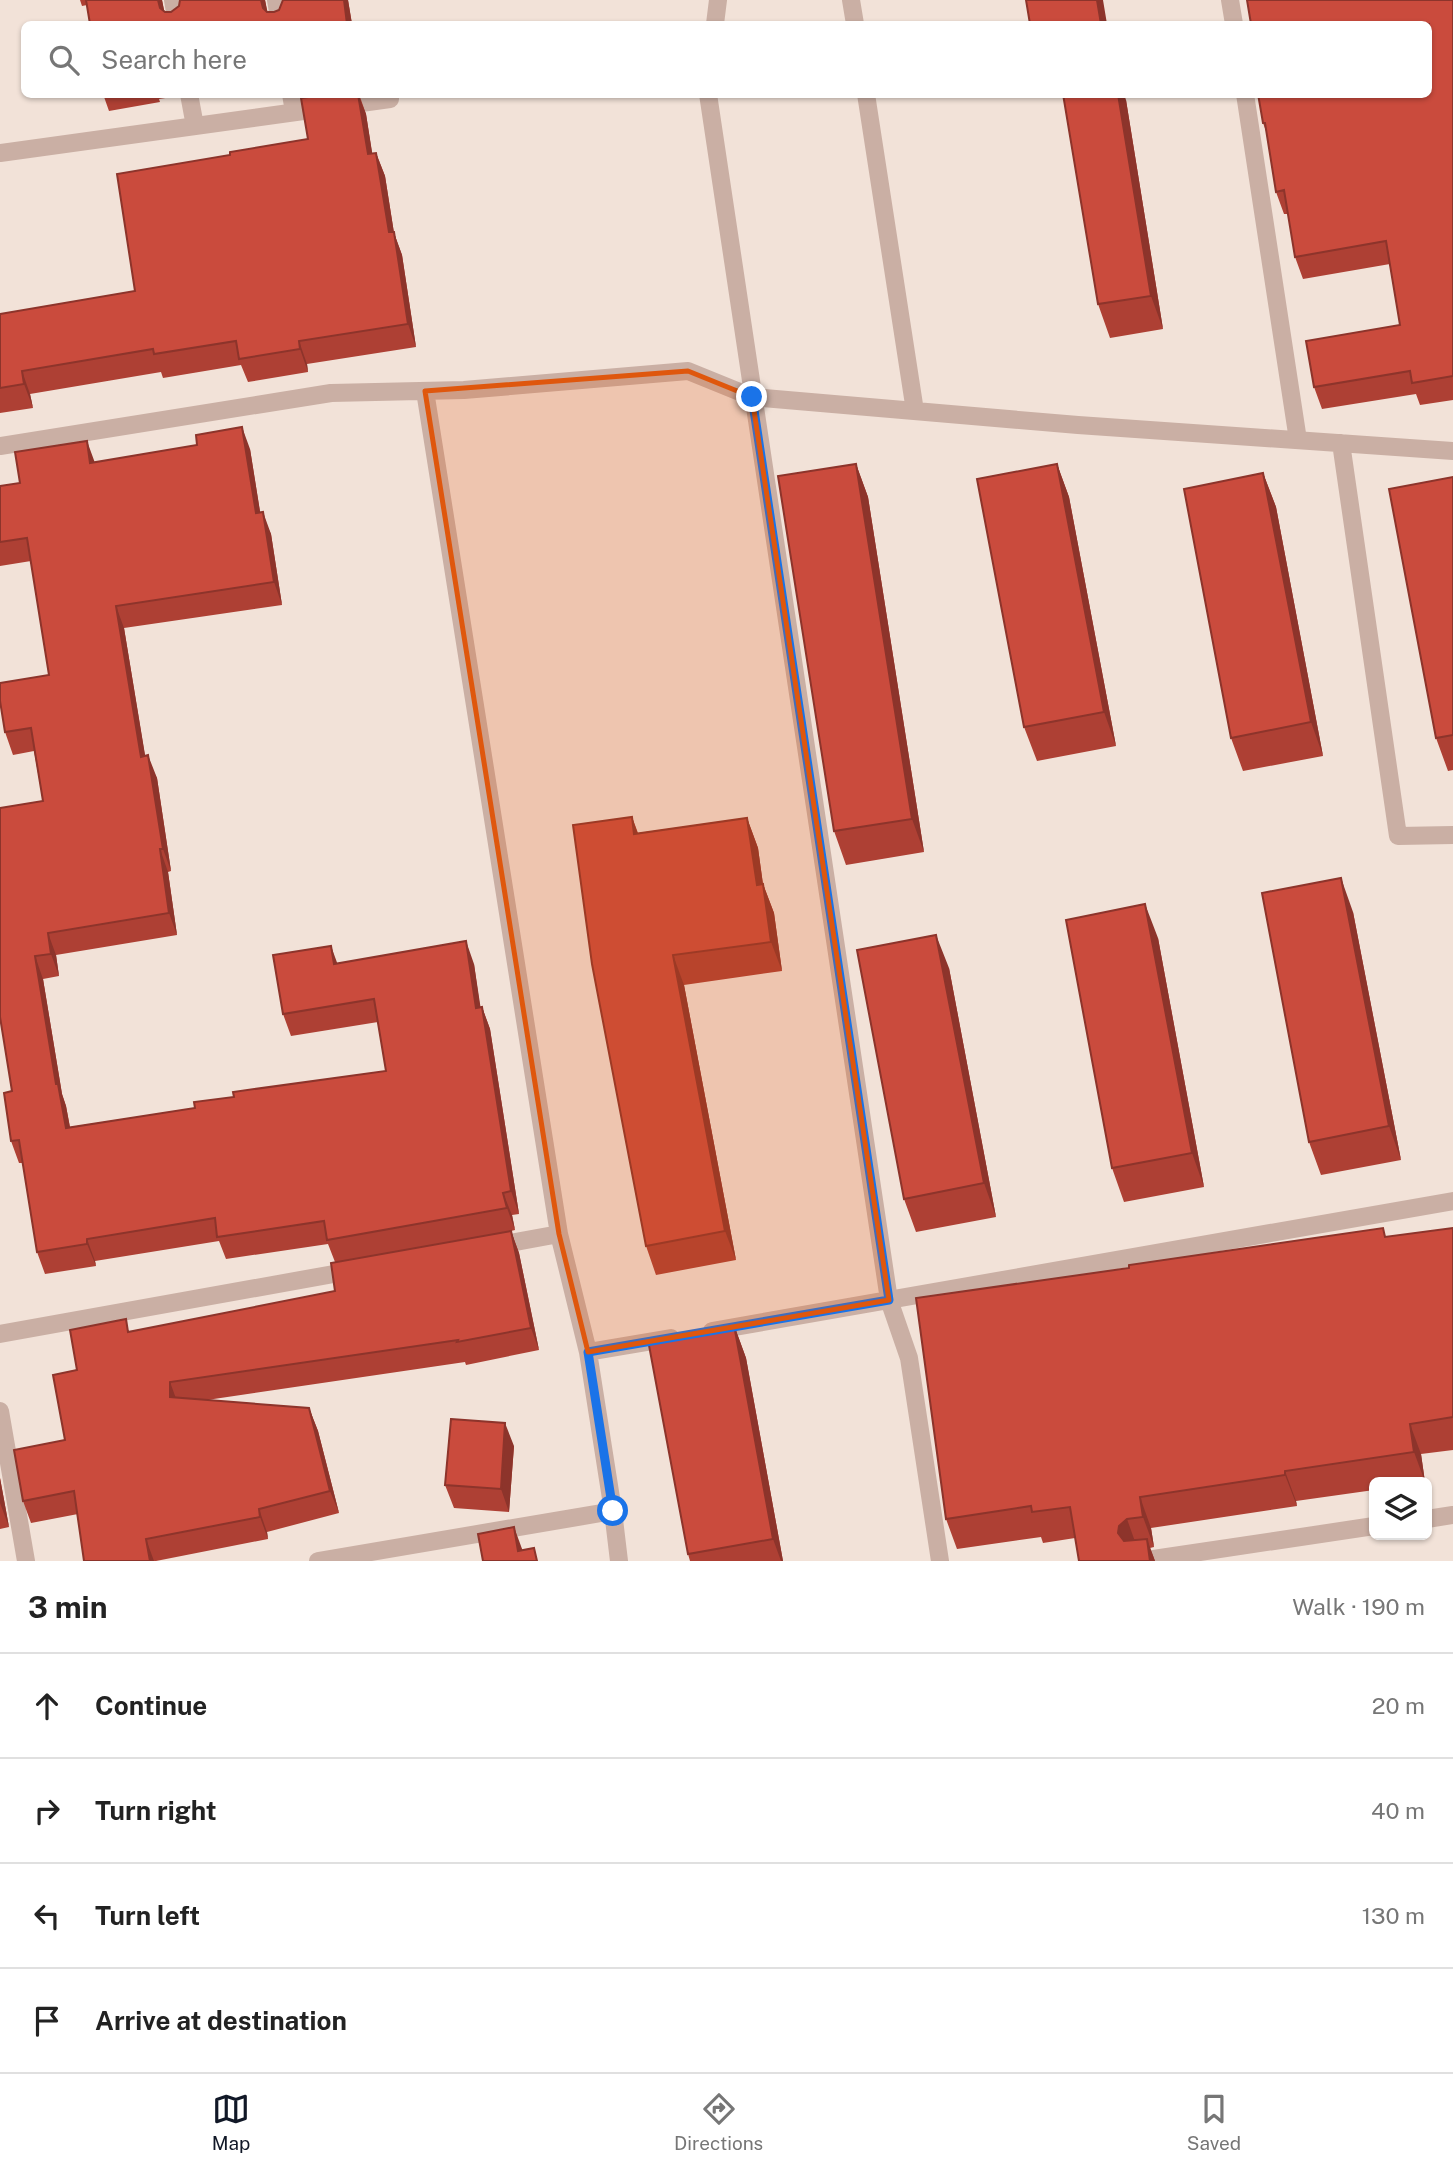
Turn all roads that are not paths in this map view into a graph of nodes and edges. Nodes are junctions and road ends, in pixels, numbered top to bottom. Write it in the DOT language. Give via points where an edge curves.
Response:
graph roads {
  1 [pos="173,0"];
  2 [pos="276,0"];
  3 [pos="718,0"];
  4 [pos="851,0"];
  5 [pos="1230,0"];
  6 [pos="176,21"];
  7 [pos="280,21"];
  8 [pos="715,21"];
  9 [pos="854,21"];
  10 [pos="1234,21"];
  11 [pos="190,98"];
  12 [pos="709,98"];
  13 [pos="867,98"];
  14 [pos="1246,98"];
  15 [pos="390,99"];
  16 [pos="293,103"];
  17 [pos="195,126"];
  18 [pos="0,152"];
  19 [pos="425,391"];
  20 [pos="752,397"];
  21 [pos="915,411"];
  22 [pos="1298,440"];
  23 [pos="1341,443"];
  24 [pos="0,446"];
  25 [pos="1453,451"];
  26 [pos="1453,835"];
  27 [pos="1453,1201"];
  28 [pos="559,1234"];
  29 [pos="477,1249"];
  30 [pos="368,1268"];
  31 [pos="889,1300"];
  32 [pos="0,1334"];
  33 [pos="588,1352"];
  34 [pos="0,1411"];
  35 [pos="613,1511"];
  36 [pos="1453,1515"];
  37 [pos="1432,1518"];
  38 [pos="1369,1528"];
  39 [pos="26,1561"];
  40 [pos="318,1561"];
  41 [pos="619,1561"];
  42 [pos="940,1561"];
  43 [pos="1140,1561"];
  1 -- 6 [label="street"];
  2 -- 7 [label="street"];
  3 -- 8 [label="street"];
  4 -- 9 [label="street"];
  5 -- 10 [label="street"];
  11 -- 17 [label="street"];
  12 -- 20 [label="street"];
  13 -- 21 [label="street"];
  14 -- 22 [label="street"];
  15 -- 16 [label="street"];
  16 -- 17 [label="street"];
  17 -- 18 [label="street"];
  19 -- 20 [label="street" via="688,371"];
  19 -- 24 [label="street" via="331,393"];
  19 -- 28 [label="street"];
  20 -- 21 [label="street"];
  20 -- 31 [label="street"];
  21 -- 22 [label="street"];
  22 -- 23 [label="street"];
  23 -- 25 [label="street"];
  23 -- 26 [label="street" via="1398,836"];
  27 -- 31 [label="street"];
  28 -- 29 [label="street"];
  28 -- 33 [label="street"];
  30 -- 32 [label="street"];
  31 -- 33 [label="street"];
  31 -- 42 [label="street" via="909,1358"];
  33 -- 35 [label="street"];
  34 -- 39 [label="street"];
  35 -- 40 [label="street"];
  35 -- 41 [label="street"];
  36 -- 37 [label="street"];
  38 -- 43 [label="street"];
}
